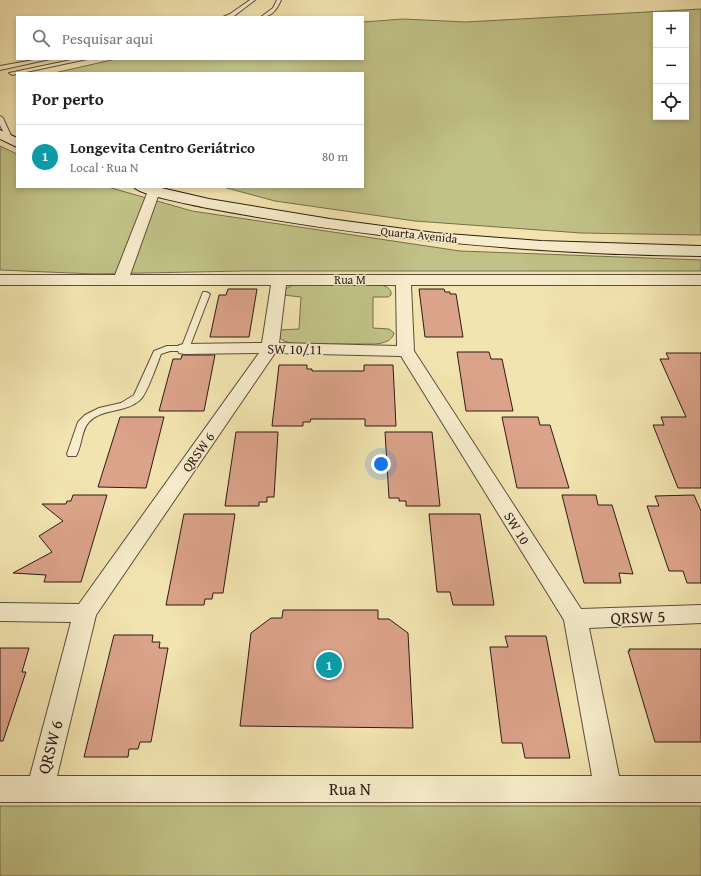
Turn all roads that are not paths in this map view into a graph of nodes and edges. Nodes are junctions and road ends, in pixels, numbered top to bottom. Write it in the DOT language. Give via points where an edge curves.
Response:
graph roads {
  1 [pos="253,0"];
  2 [pos="279,0"];
  3 [pos="228,16"];
  4 [pos="264,16"];
  5 [pos="41,60"];
  6 [pos="79,60"];
  7 [pos="29,62"];
  8 [pos="0,68"];
  9 [pos="38,68"];
  10 [pos="16,72"];
  11 [pos="17,72"];
  12 [pos="12,73"];
  13 [pos="0,118"];
  14 [pos="9,139"];
  15 [pos="148,189"];
  16 [pos="701,251"];
  17 [pos="0,280"];
  18 [pos="121,280"];
  19 [pos="279,280"];
  20 [pos="403,280"];
  21 [pos="701,280"];
  22 [pos="206,294"];
  23 [pos="185,348"];
  24 [pos="270,349"];
  25 [pos="406,351"];
  26 [pos="72,454"];
  27 [pos="0,612"];
  28 [pos="85,613"];
  29 [pos="701,614"];
  30 [pos="575,619"];
  31 [pos="0,789"];
  32 [pos="40,789"];
  33 [pos="608,789"];
  34 [pos="701,789"];
  1 -- 3 [label="lane"];
  2 -- 4 [label="lane" via="275,9"];
  5 -- 7 [label="lane"];
  6 -- 9 [label="lane"];
  7 -- 8 [label="lane"];
  7 -- 9 [label="lane"];
  9 -- 11 [label="lane"];
  10 -- 12 [label="lane"];
  13 -- 14 [label="lane"];
  15 -- 16 [label="main road, Quarta Avenida" via="252,211 374,230 560,248"];
  15 -- 18 [label="street"];
  17 -- 18 [label="street, Rua M"];
  18 -- 19 [label="street, Rua M"];
  19 -- 20 [label="street, Rua M"];
  19 -- 24 [label="street, QRSW 6"];
  20 -- 21 [label="street, Rua M"];
  20 -- 25 [label="street, SW 10"];
  22 -- 23 [label="lane"];
  23 -- 24 [label="street, SW 10/11"];
  23 -- 26 [label="lane" via="169,348 157,353 134,401 86,418"];
  24 -- 25 [label="street, SW 10/11"];
  24 -- 28 [label="street, QRSW 6"];
  25 -- 30 [label="street, SW 10"];
  27 -- 28 [label="street"];
  28 -- 32 [label="street, QRSW 6"];
  29 -- 30 [label="street, QRSW 5"];
  30 -- 33 [label="street, SW 10"];
  31 -- 32 [label="street, Rua N"];
  32 -- 33 [label="street, Rua N"];
  33 -- 34 [label="street, Rua N"];
}
